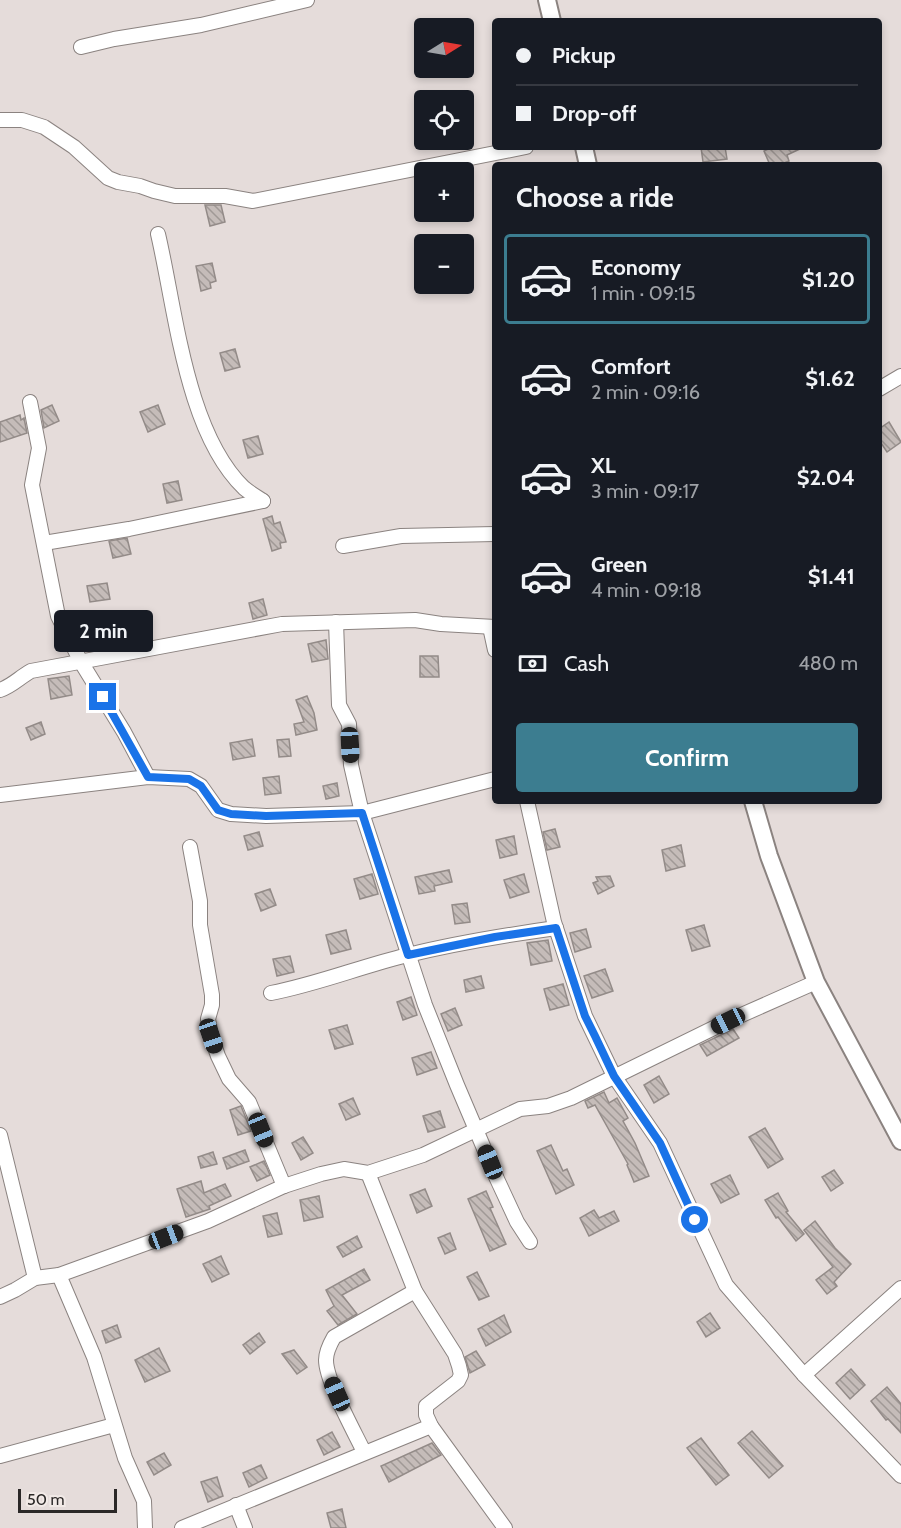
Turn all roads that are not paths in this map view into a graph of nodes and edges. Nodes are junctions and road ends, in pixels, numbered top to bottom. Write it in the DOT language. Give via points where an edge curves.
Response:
graph roads {
  1 [pos="307,0"];
  2 [pos="547,0"];
  3 [pos="551,18"];
  4 [pos="81,47"];
  5 [pos="0,120"];
  6 [pos="511,150"];
  7 [pos="159,234"];
  8 [pos="901,376"];
  9 [pos="882,387"];
  10 [pos="30,402"];
  11 [pos="492,534"];
  12 [pos="44,543"];
  13 [pos="343,546"];
  14 [pos="336,622"];
  15 [pos="492,627"];
  16 [pos="81,662"];
  17 [pos="0,690"];
  18 [pos="148,777"];
  19 [pos="492,779"];
  20 [pos="0,795"];
  21 [pos="528,804"];
  22 [pos="754,804"];
  23 [pos="362,813"];
  24 [pos="190,847"];
  25 [pos="556,928"];
  26 [pos="408,955"];
  27 [pos="816,982"];
  28 [pos="272,993"];
  29 [pos="614,1076"];
  30 [pos="476,1129"];
  31 [pos="0,1135"];
  32 [pos="901,1141"];
  33 [pos="368,1173"];
  34 [pos="284,1186"];
  35 [pos="530,1242"];
  36 [pos="58,1275"];
  37 [pos="34,1278"];
  38 [pos="901,1288"];
  39 [pos="415,1291"];
  40 [pos="0,1297"];
  41 [pos="804,1375"];
  42 [pos="114,1425"];
  43 [pos="432,1426"];
  44 [pos="364,1452"];
  45 [pos="0,1456"];
  46 [pos="901,1476"];
  47 [pos="236,1506"];
  48 [pos="145,1528"];
  49 [pos="182,1528"];
  50 [pos="245,1528"];
  51 [pos="505,1528"];
  1 -- 4 [label="street"];
  2 -- 3 [label="main road"];
  5 -- 6 [label="street" via="22,120 44,127 118,182 175,196 225,196 253,201"];
  7 -- 12 [label="street" via="188,375 204,425 232,474 263,501"];
  8 -- 9 [label="street"];
  10 -- 12 [label="street" via="39,448 32,485"];
  11 -- 13 [label="street" via="400,536"];
  12 -- 16 [label="street" via="58,616"];
  14 -- 15 [label="street" via="415,620"];
  14 -- 16 [label="street" via="282,624"];
  14 -- 23 [label="street" via="339,705 349,724 351,765"];
  16 -- 17 [label="street" via="31,671 11,687"];
  16 -- 18 [label="street"];
  18 -- 20 [label="street"];
  18 -- 23 [label="street" via="189,779 201,786 218,810 231,814"];
  19 -- 23 [label="street"];
  21 -- 25 [label="street"];
  22 -- 27 [label="main road"];
  23 -- 26 [label="street"];
  24 -- 34 [label="street" via="212,995 208,1019 211,1036 229,1078 249,1102"];
  25 -- 26 [label="street"];
  25 -- 29 [label="street" via="585,1016"];
  26 -- 28 [label="street"];
  26 -- 30 [label="street" via="424,1005"];
  27 -- 29 [label="street"];
  27 -- 32 [label="main road"];
  29 -- 30 [label="street" via="571,1098 520,1109"];
  29 -- 41 [label="street" via="660,1143 726,1285"];
  30 -- 33 [label="street" via="423,1155"];
  30 -- 35 [label="street"];
  31 -- 37 [label="street"];
  33 -- 34 [label="street" via="344,1169"];
  33 -- 39 [label="street"];
  34 -- 36 [label="street" via="208,1221"];
  36 -- 37 [label="street"];
  36 -- 42 [label="street" via="94,1357"];
  37 -- 40 [label="street"];
  38 -- 41 [label="street"];
  39 -- 43 [label="street" via="455,1354 460,1375 458,1381 426,1406"];
  39 -- 44 [label="street" via="334,1337 329,1347 328,1374"];
  41 -- 46 [label="street"];
  42 -- 45 [label="street"];
  42 -- 48 [label="street" via="144,1501"];
  43 -- 44 [label="street"];
  43 -- 51 [label="street"];
  44 -- 47 [label="street"];
  47 -- 49 [label="street"];
  47 -- 50 [label="street"];
}
